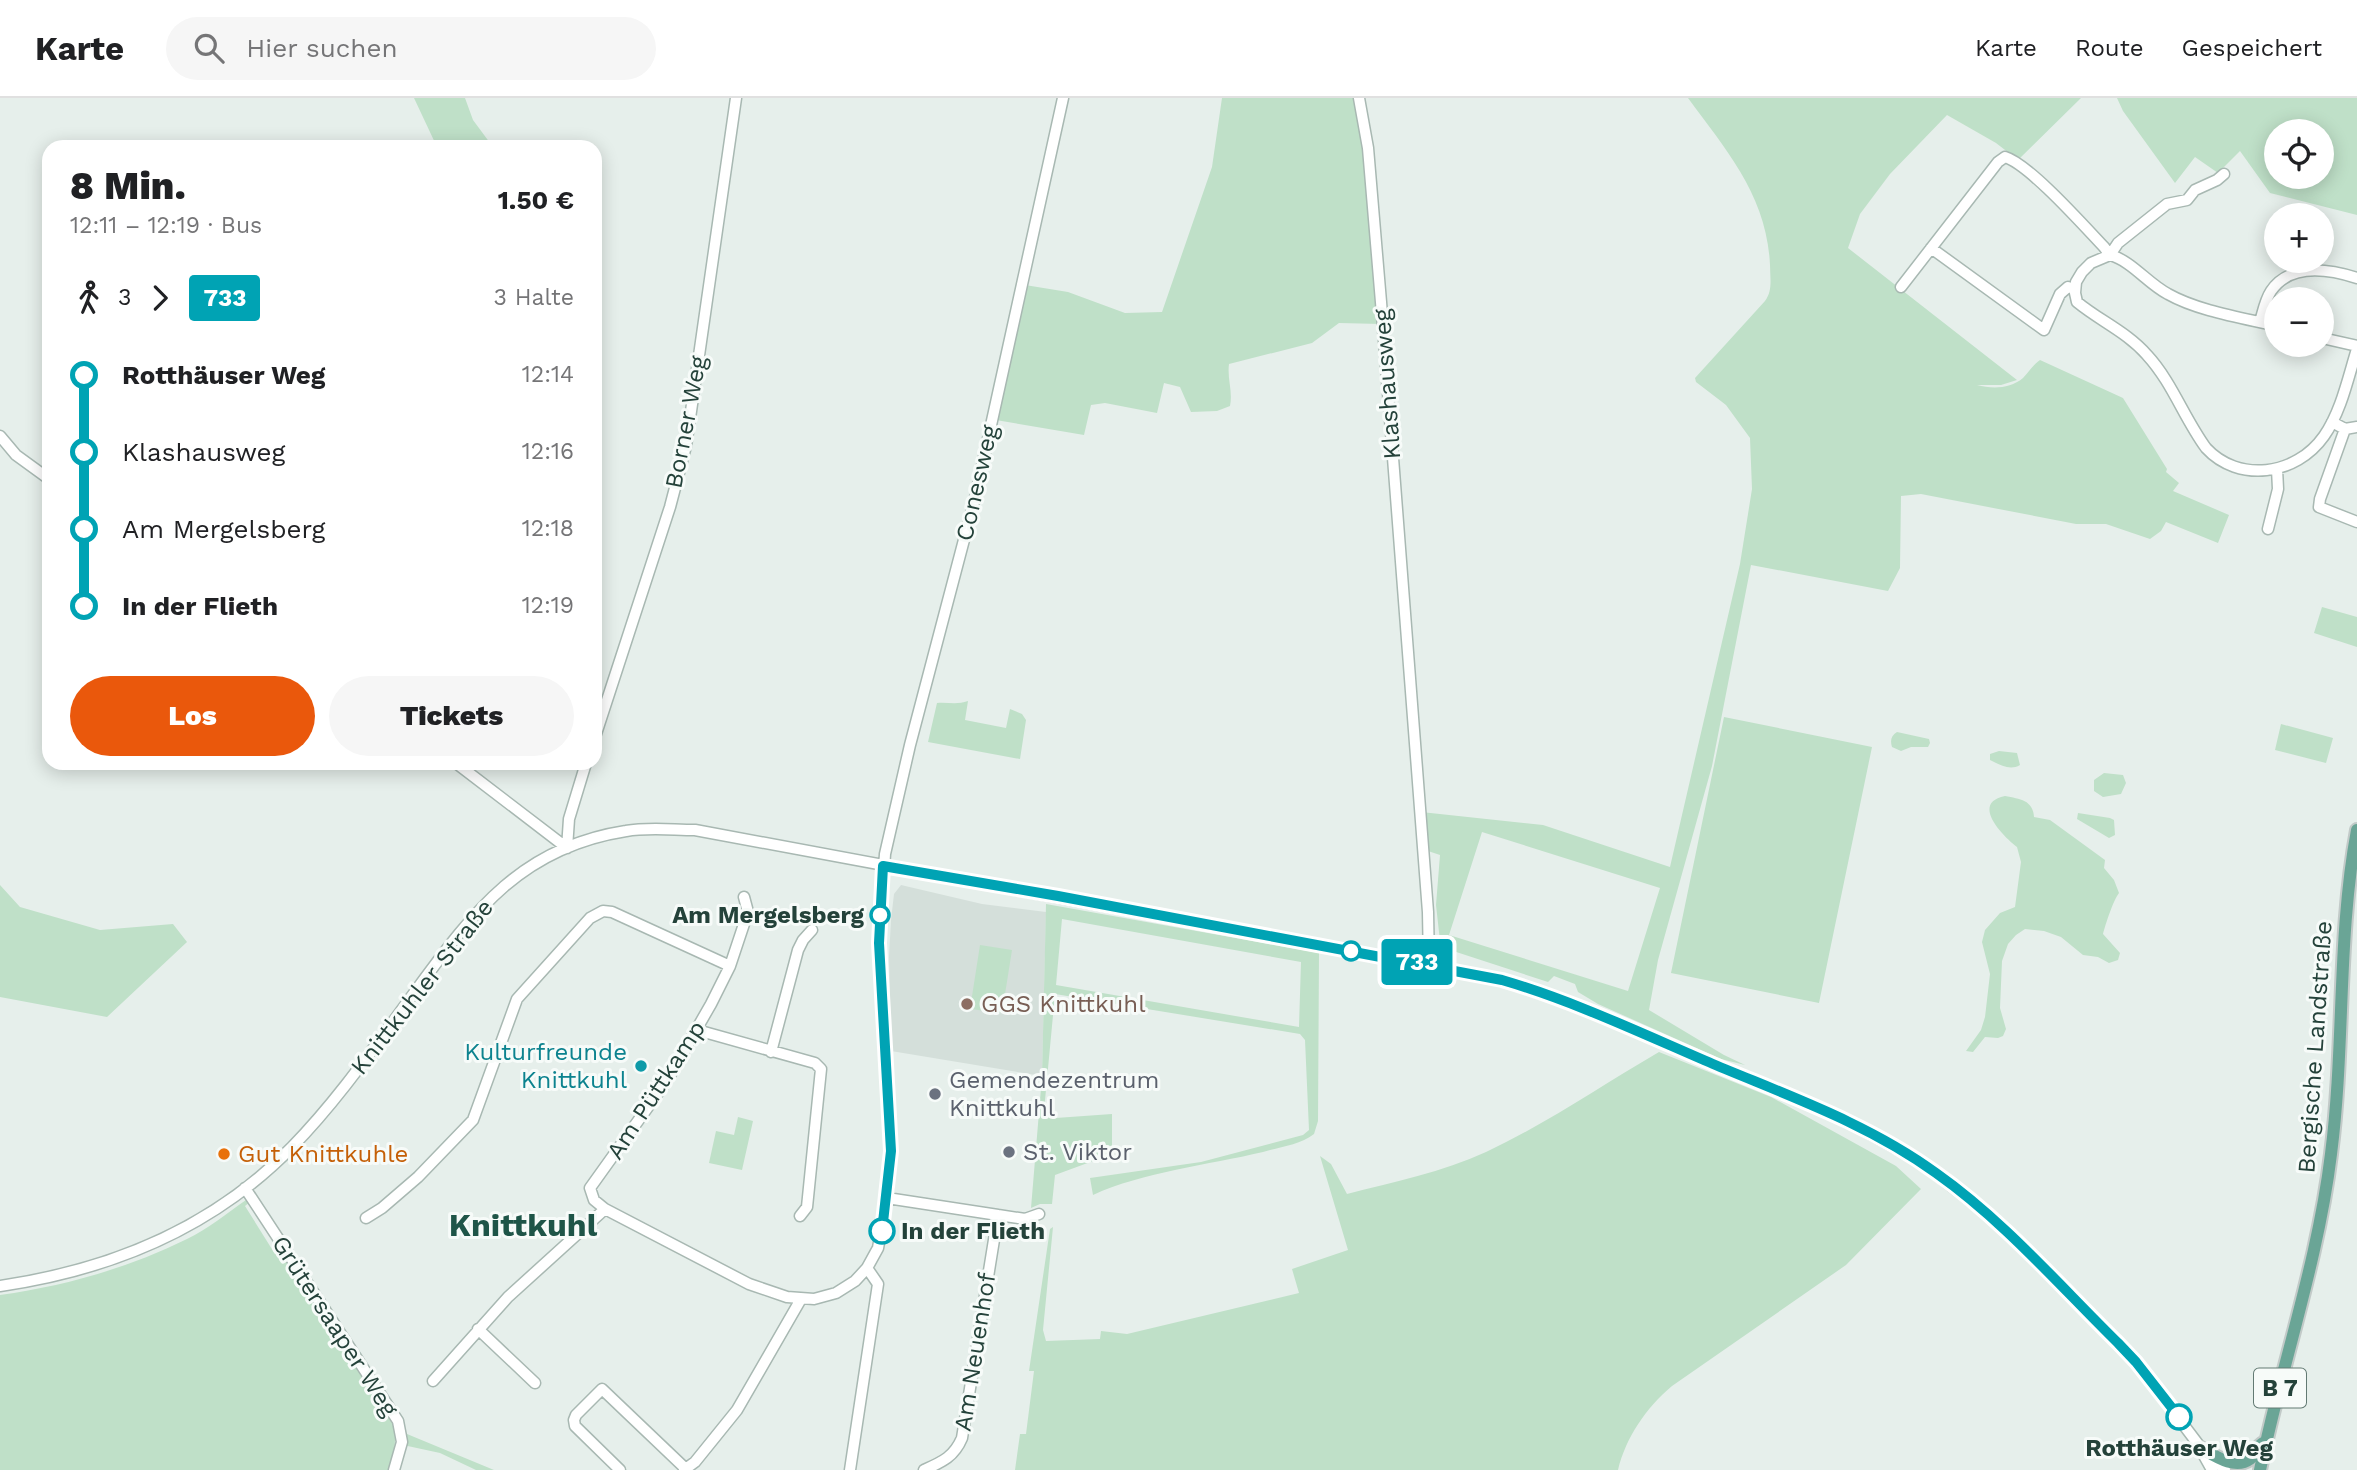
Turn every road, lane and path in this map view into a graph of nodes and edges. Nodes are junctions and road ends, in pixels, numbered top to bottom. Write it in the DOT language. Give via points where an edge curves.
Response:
graph roads {
  1 [pos="736,98"];
  2 [pos="1063,98"];
  3 [pos="1359,98"];
  4 [pos="2224,174"];
  5 [pos="1931,248"];
  6 [pos="2109,255"];
  7 [pos="2357,278"];
  8 [pos="1901,287"];
  9 [pos="2075,289"];
  10 [pos="2260,322"];
  11 [pos="2264,323"];
  12 [pos="2334,341"];
  13 [pos="2357,348"];
  14 [pos="2332,422"];
  15 [pos="2357,427"];
  16 [pos="2345,429"];
  17 [pos="0,436"];
  18 [pos="2277,469"];
  19 [pos="42,474"];
  20 [pos="2357,522"];
  21 [pos="2267,529"];
  22 [pos="602,716"];
  23 [pos="465,770"];
  24 [pos="584,770"];
  25 [pos="2357,830"];
  26 [pos="567,848"];
  27 [pos="883,866"];
  28 [pos="744,897"];
  29 [pos="812,930"];
  30 [pos="1429,965"];
  31 [pos="730,966"];
  32 [pos="697,1030"];
  33 [pos="771,1052"];
  34 [pos="246,1188"];
  35 [pos="887,1198"];
  36 [pos="605,1209"];
  37 [pos="1039,1214"];
  38 [pos="998,1215"];
  39 [pos="800,1216"];
  40 [pos="366,1218"];
  41 [pos="867,1268"];
  42 [pos="0,1286"];
  43 [pos="801,1299"];
  44 [pos="478,1329"];
  45 [pos="433,1381"];
  46 [pos="535,1384"];
  47 [pos="2266,1442"];
  48 [pos="2201,1448"];
  49 [pos="394,1470"];
  50 [pos="620,1470"];
  51 [pos="685,1470"];
  52 [pos="850,1470"];
  53 [pos="924,1470"];
  54 [pos="2212,1470"];
  55 [pos="2225,1470"];
  56 [pos="2260,1470"];
  1 -- 22 [label="street, Borner Weg" via="686,446"];
  2 -- 27 [label="street, Conesweg" via="975,498"];
  3 -- 30 [label="street, Klashausweg" via="1380,288"];
  4 -- 6 [label="street" via="2187,200 2167,204"];
  5 -- 6 [label="street" via="2006,157 2029,173"];
  5 -- 8 [label="street"];
  5 -- 9 [label="street" via="2044,331 2060,294 2068,287"];
  6 -- 9 [label="street" via="2082,272"];
  6 -- 10 [label="street" via="2183,301"];
  7 -- 10 [label="street" via="2319,270 2290,275 2272,290"];
  9 -- 18 [label="street" via="2077,302 2132,338 2149,356 2215,458 2242,470"];
  10 -- 11 [label="street"];
  12 -- 13 [label="street"];
  13 -- 14 [label="street"];
  14 -- 16 [label="street"];
  14 -- 18 [label="street" via="2314,448"];
  15 -- 16 [label="street"];
  16 -- 20 [label="street" via="2319,507"];
  17 -- 19 [label="street"];
  18 -- 21 [label="street" via="2278,489"];
  23 -- 26 [label="street"];
  24 -- 26 [label="street" via="569,819"];
  25 -- 47 [label="main road, Bergische Landstraße / B 7" via="2348,890 2338,1090 2328,1180"];
  26 -- 27 [label="street, Knittkuhler Straße" via="628,831 695,830"];
  26 -- 34 [label="street, Knittkuhler Straße" via="513,878 481,906 325,1111"];
  27 -- 30 [label="street, Knittkuhler Straße"];
  27 -- 35 [label="street" via="879,943 891,1151"];
  28 -- 31 [label="street, Am Püttkamp" via="748,912"];
  29 -- 33 [label="street" via="798,950"];
  30 -- 48 [label="street, Knittkuhler Straße" via="1502,980 1582,1008 1842,1118 1919,1161 1990,1216 2136,1362"];
  31 -- 32 [label="street, Am Püttkamp"];
  31 -- 40 [label="street" via="612,912 594,915 517,999 473,1120 418,1177"];
  32 -- 33 [label="street"];
  32 -- 36 [label="street, Am Püttkamp" via="664,1087 590,1188 594,1200"];
  33 -- 39 [label="street" via="815,1063 821,1069 807,1207"];
  34 -- 42 [label="street, Knittkuhler Straße" via="187,1226 117,1259 65,1275"];
  34 -- 49 [label="street, Grütersaaper Weg" via="398,1421 402,1442"];
  35 -- 38 [label="street"];
  35 -- 41 [label="street" via="878,1248"];
  36 -- 43 [label="street" via="748,1284"];
  36 -- 44 [label="street"];
  37 -- 38 [label="street" via="1025,1219"];
  38 -- 53 [label="street, Am Neuenhof" via="962,1438 947,1460"];
  41 -- 43 [label="street" via="836,1293"];
  41 -- 52 [label="street" via="878,1284"];
  43 -- 51 [label="street" via="737,1410"];
  44 -- 45 [label="street"];
  44 -- 46 [label="street"];
  47 -- 48 [label="main road" via="2238,1465"];
  47 -- 56 [label="main road, Bergische Landstraße / B 7"];
  48 -- 54 [label="street"];
  48 -- 55 [label="street, Knittkuhler Straße"];
  50 -- 51 [label="street" via="575,1426 576,1415 602,1389"];
}
